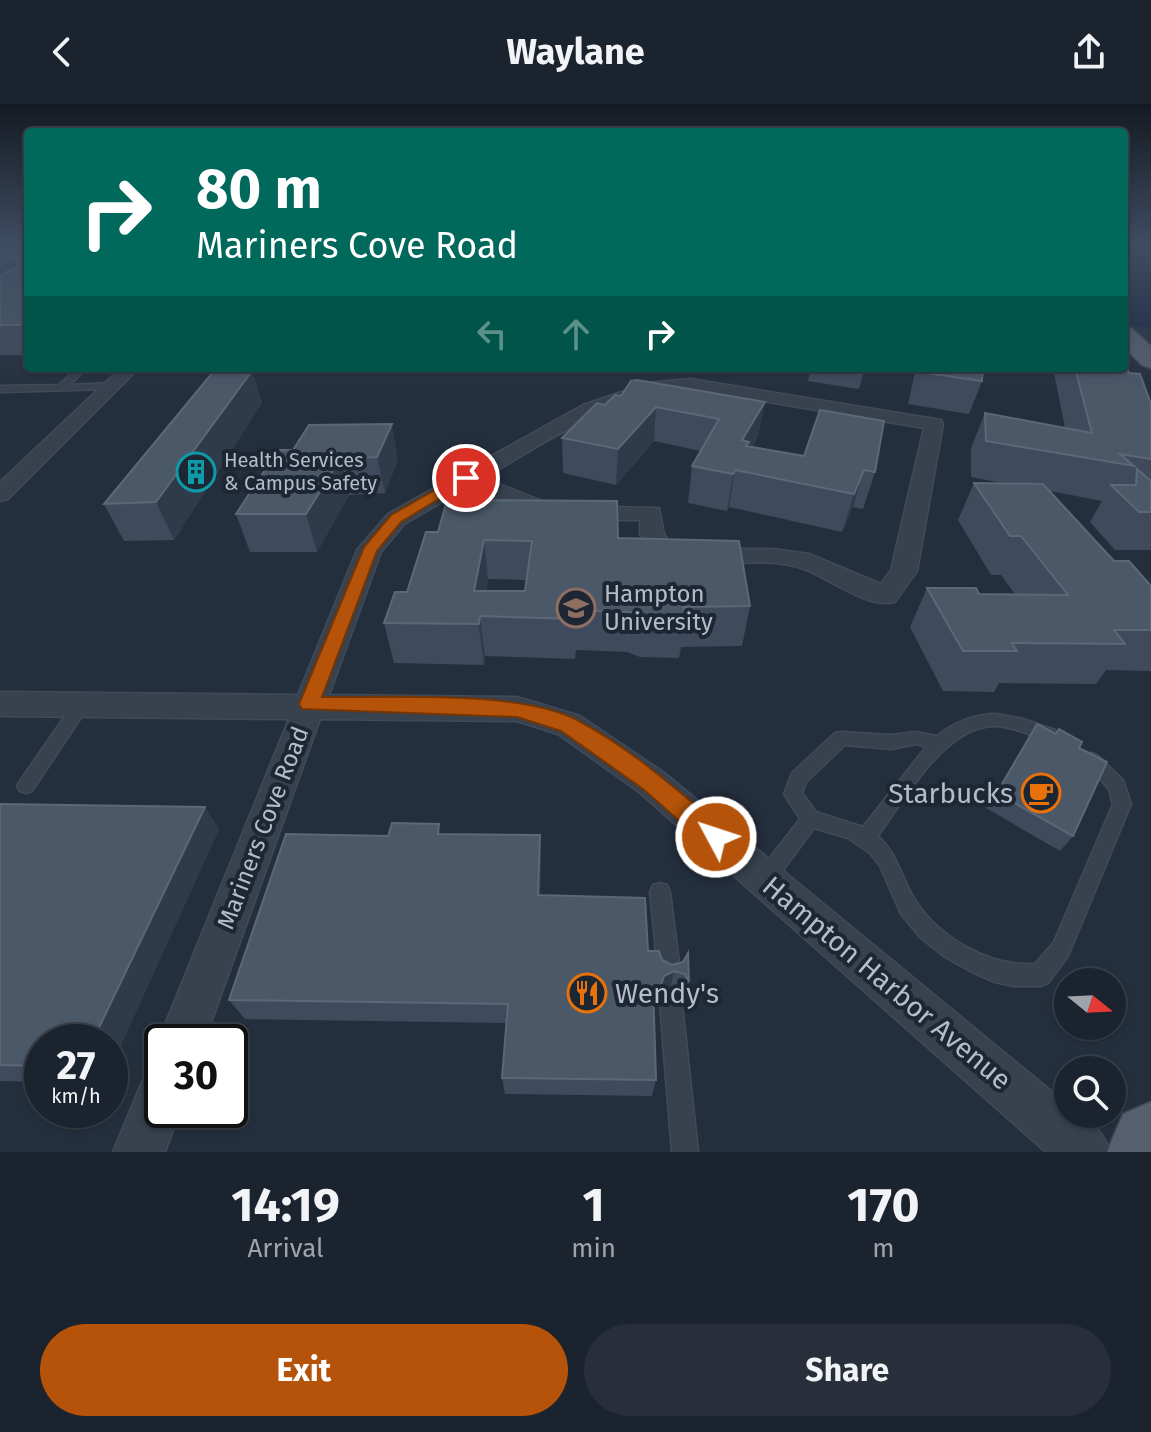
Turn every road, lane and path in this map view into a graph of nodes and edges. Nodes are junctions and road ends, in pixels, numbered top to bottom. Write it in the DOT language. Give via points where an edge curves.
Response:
graph roads {
  1 [pos="1128,322"];
  2 [pos="1141,345"];
  3 [pos="78,372"];
  4 [pos="127,372"];
  5 [pos="0,378"];
  6 [pos="112,386"];
  7 [pos="0,387"];
  8 [pos="62,387"];
  9 [pos="466,478"];
  10 [pos="0,494"];
  11 [pos="0,704"];
  12 [pos="82,704"];
  13 [pos="309,704"];
  14 [pos="938,743"];
  15 [pos="26,786"];
  16 [pos="810,819"];
  17 [pos="866,838"];
  18 [pos="765,879"];
  19 [pos="660,892"];
  20 [pos="669,971"];
  21 [pos="671,1004"];
  22 [pos="188,1024"];
  23 [pos="148,1128"];
  24 [pos="1151,1142"];
  25 [pos="139,1152"];
  26 [pos="685,1152"];
  27 [pos="1085,1152"];
  28 [pos="1147,1152"];
  1 -- 2 [label="main road"];
  3 -- 8 [label="lane"];
  4 -- 6 [label="street"];
  5 -- 7 [label="lane"];
  6 -- 8 [label="lane"];
  6 -- 10 [label="street"];
  7 -- 8 [label="lane"];
  9 -- 9 [label="street, Mariners Cove Road" via="589,409 648,388 690,384 934,424 904,571 886,596 809,562 773,556 666,556 652,534 651,513 551,513"];
  9 -- 13 [label="street, Mariners Cove Road" via="396,519 369,550"];
  11 -- 12 [label="street, Hampton Harbor Avenue"];
  12 -- 13 [label="street, Hampton Harbor Avenue"];
  12 -- 15 [label="lane"];
  13 -- 18 [label="street, Hampton Harbor Avenue" via="517,709 569,725 651,782"];
  13 -- 22 [label="street, Mariners Cove Road"];
  14 -- 16 [label="lane" via="841,738 798,778 793,794"];
  14 -- 17 [label="lane"];
  14 -- 17 [label="lane" via="976,721 1019,722 1071,746 1117,785 1122,804 1061,949 1040,975 1011,976 977,963 909,909 879,848"];
  16 -- 17 [label="lane"];
  16 -- 18 [label="lane"];
  18 -- 27 [label="street, Hampton Harbor Avenue"];
  19 -- 20 [label="lane"];
  21 -- 26 [label="lane"];
  23 -- 25 [label="street"];
  24 -- 28 [label="main road"];
}
